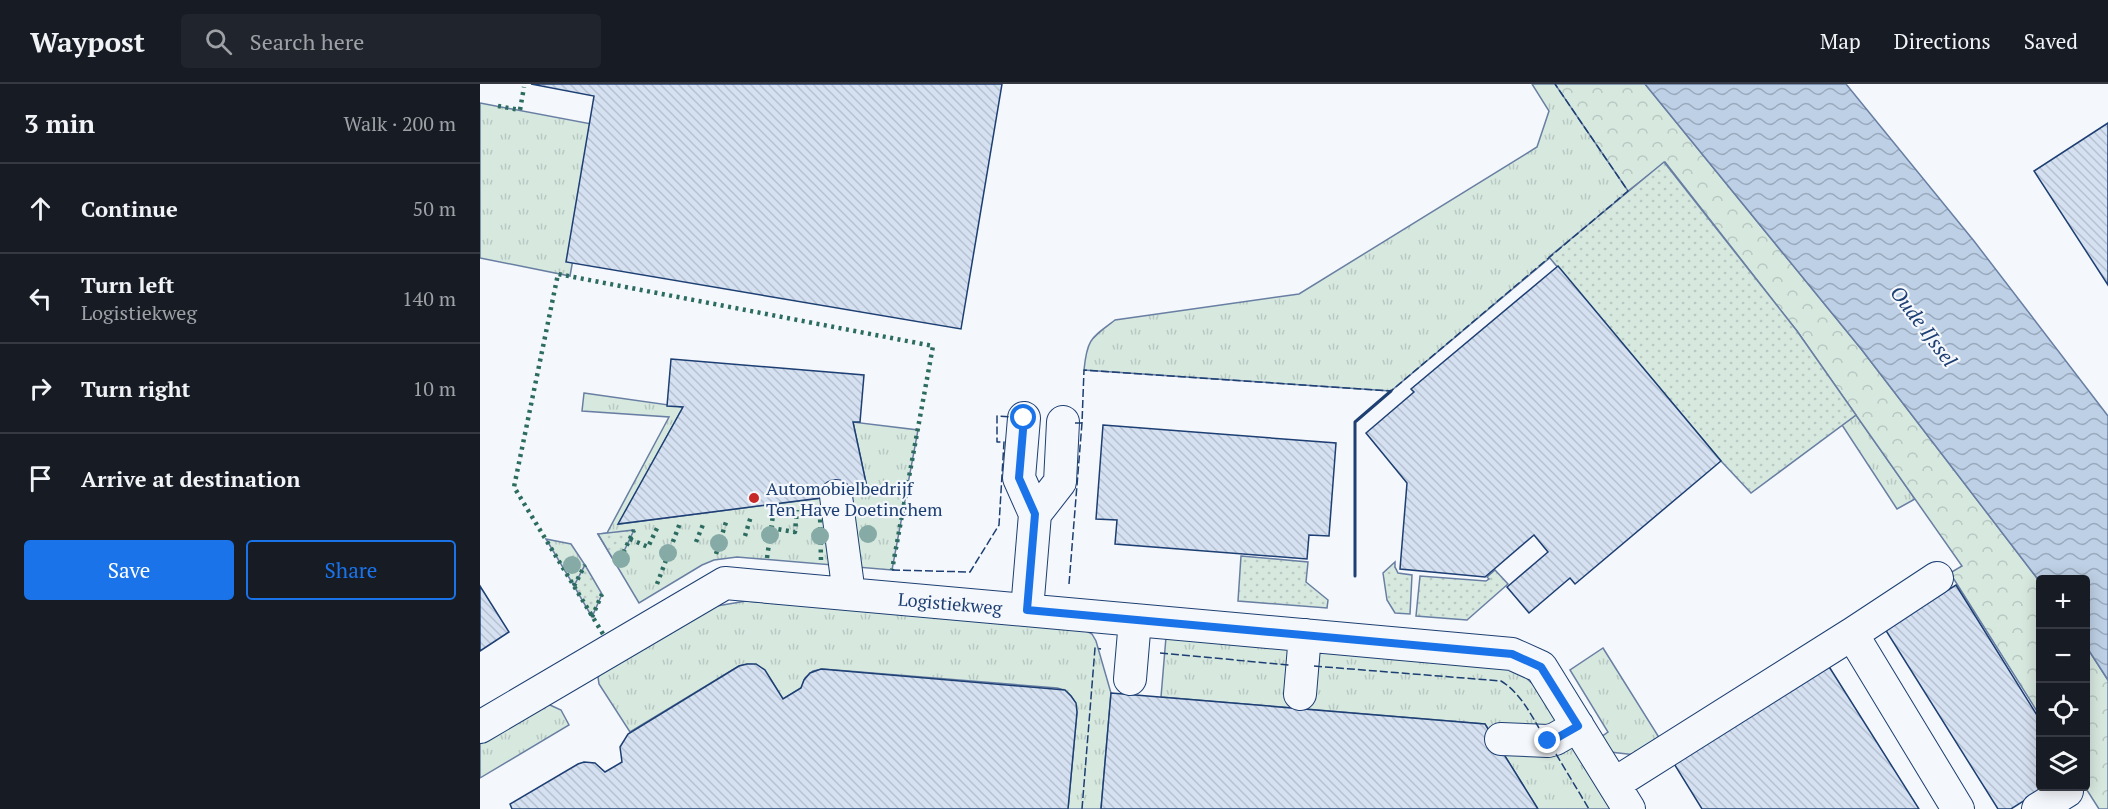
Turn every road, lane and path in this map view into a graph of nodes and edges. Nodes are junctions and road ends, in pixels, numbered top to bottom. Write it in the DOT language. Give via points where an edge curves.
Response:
graph roads {
  1 [pos="1024,418"];
  2 [pos="1063,422"];
  3 [pos="836,496"];
  4 [pos="1035,514"];
  5 [pos="1937,578"];
  6 [pos="849,594"];
  7 [pos="1027,610"];
  8 [pos="1135,620"];
  9 [pos="1852,634"];
  10 [pos="1305,635"];
  11 [pos="1130,680"];
  12 [pos="1300,694"];
  13 [pos="1578,726"];
  14 [pos="480,728"];
  15 [pos="1501,739"];
  16 [pos="2067,791"];
  17 [pos="1621,797"];
  18 [pos="1958,809"];
  19 [pos="2038,809"];
  1 -- 4 [label="street" via="1019,478"];
  2 -- 4 [label="street" via="1060,482"];
  3 -- 6 [label="street"];
  4 -- 7 [label="street"];
  5 -- 9 [label="street"];
  6 -- 7 [label="street, Logistiekweg"];
  6 -- 14 [label="street, Logistiekweg" via="725,583"];
  7 -- 8 [label="street, Logistiekweg"];
  8 -- 10 [label="street, Logistiekweg"];
  8 -- 11 [label="street"];
  9 -- 17 [label="street"];
  9 -- 18 [label="street"];
  10 -- 12 [label="street"];
  10 -- 13 [label="street, Logistiekweg" via="1512,654 1541,667"];
  13 -- 15 [label="street" via="1548,741"];
  13 -- 17 [label="street, Logistiekweg"];
  16 -- 19 [label="street"];
}
